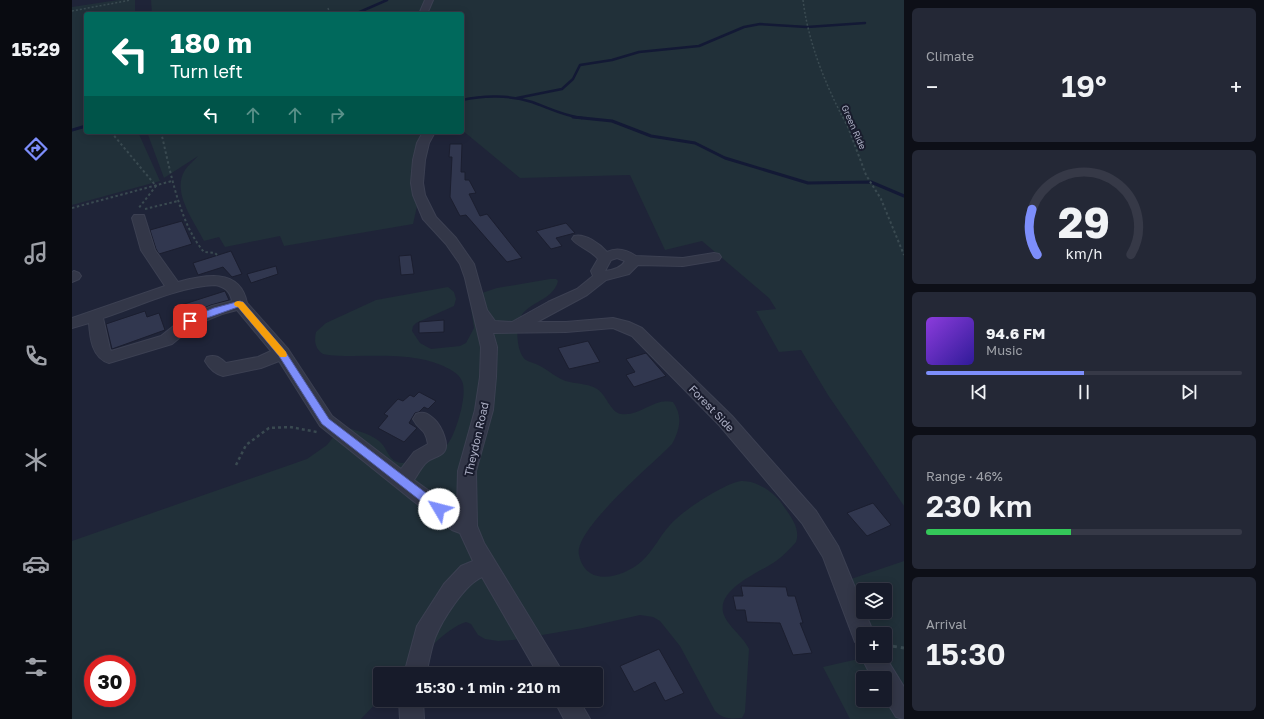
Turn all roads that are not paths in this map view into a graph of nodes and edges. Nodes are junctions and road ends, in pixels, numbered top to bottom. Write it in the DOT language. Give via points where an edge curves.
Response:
graph roads {
  1 [pos="429,0"];
  2 [pos="424,12"];
  3 [pos="428,134"];
  4 [pos="139,218"];
  5 [pos="578,238"];
  6 [pos="714,257"];
  7 [pos="605,258"];
  8 [pos="633,260"];
  9 [pos="601,277"];
  10 [pos="174,288"];
  11 [pos="240,304"];
  12 [pos="479,310"];
  13 [pos="95,315"];
  14 [pos="72,323"];
  15 [pos="514,328"];
  16 [pos="282,353"];
  17 [pos="213,361"];
  18 [pos="422,419"];
  19 [pos="402,481"];
  20 [pos="467,526"];
  21 [pos="486,565"];
  22 [pos="860,627"];
  23 [pos="876,663"];
  24 [pos="417,667"];
  25 [pos="547,667"];
  26 [pos="411,707"];
  27 [pos="570,707"];
  28 [pos="904,709"];
  29 [pos="412,719"];
  30 [pos="578,719"];
  1 -- 2 [label="street"];
  3 -- 12 [label="street, Theydon Road" via="419,160 419,195 430,219 451,241 467,264"];
  4 -- 10 [label="street" via="148,250"];
  5 -- 7 [label="street" via="597,249"];
  6 -- 8 [label="street" via="683,262"];
  7 -- 8 [label="street" via="615,253"];
  7 -- 9 [label="street" via="598,271"];
  8 -- 9 [label="street" via="632,265 626,270"];
  9 -- 15 [label="street" via="582,292"];
  10 -- 11 [label="street" via="203,281 225,282 234,288"];
  10 -- 13 [label="street"];
  11 -- 13 [label="street" via="190,321 166,340 109,357 101,350"];
  11 -- 16 [label="street"];
  12 -- 15 [label="street, Forest Side" via="490,325 496,328"];
  12 -- 20 [label="street, Theydon Road" via="489,347 488,377 484,410 467,471"];
  13 -- 14 [label="street"];
  15 -- 22 [label="street, Forest Side" via="612,323 637,332 726,421 809,517 831,553"];
  16 -- 17 [label="street" via="261,362 223,370"];
  16 -- 19 [label="street" via="326,421"];
  18 -- 19 [label="street" via="434,430 437,448 420,457"];
  19 -- 20 [label="street" via="459,524"];
  20 -- 21 [label="street, Theydon Road"];
  21 -- 24 [label="street" via="468,573 451,591 425,634"];
  21 -- 25 [label="street, Theydon Road"];
  23 -- 28 [label="street"];
  26 -- 29 [label="street"];
  27 -- 30 [label="street"];
}
